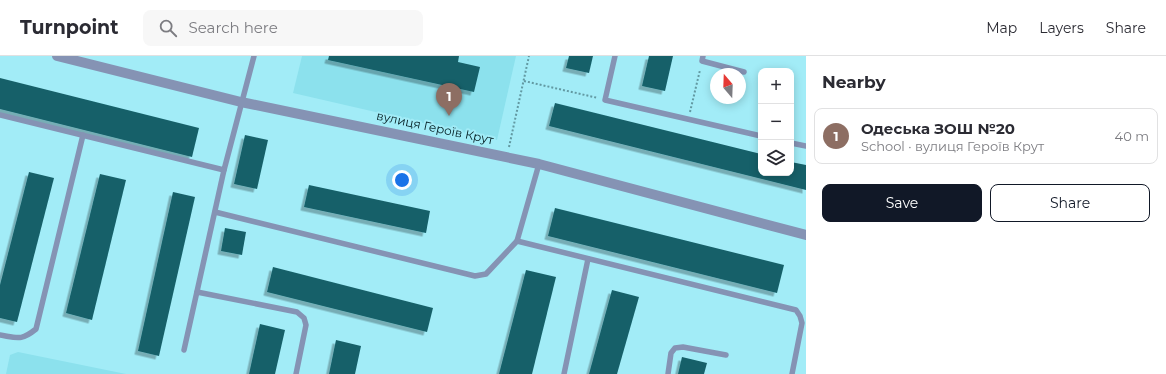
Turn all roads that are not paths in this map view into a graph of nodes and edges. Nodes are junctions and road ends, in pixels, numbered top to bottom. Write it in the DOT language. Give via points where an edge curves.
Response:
graph roads {
  1 [pos="57,56"];
  2 [pos="254,56"];
  3 [pos="615,56"];
  4 [pos="702,58"];
  5 [pos="732,68"];
  6 [pos="241,102"];
  7 [pos="0,115"];
  8 [pos="83,135"];
  9 [pos="758,135"];
  10 [pos="794,144"];
  11 [pos="806,146"];
  12 [pos="539,164"];
  13 [pos="224,170"];
  14 [pos="215,212"];
  15 [pos="806,235"];
  16 [pos="517,241"];
  17 [pos="588,259"];
  18 [pos="197,292"];
  19 [pos="0,335"];
  20 [pos="184,350"];
  21 [pos="726,355"];
  22 [pos="296,374"];
  23 [pos="564,374"];
  24 [pos="668,374"];
  25 [pos="792,374"];
  1 -- 6 [label="street, вулиця Героїв Крут"];
  2 -- 6 [label="lane"];
  3 -- 9 [label="lane" via="605,100"];
  4 -- 5 [label="lane"];
  6 -- 12 [label="street, вулиця Героїв Крут"];
  6 -- 13 [label="lane"];
  7 -- 8 [label="lane"];
  8 -- 13 [label="lane"];
  8 -- 19 [label="lane" via="36,329 19,339"];
  10 -- 11 [label="lane"];
  12 -- 15 [label="street, вулиця Героїв Крут"];
  12 -- 16 [label="lane"];
  13 -- 14 [label="lane"];
  14 -- 16 [label="lane" via="475,276 486,274"];
  14 -- 18 [label="lane"];
  16 -- 17 [label="lane"];
  17 -- 23 [label="lane"];
  17 -- 25 [label="lane" via="796,310 802,323"];
  18 -- 20 [label="lane"];
  18 -- 22 [label="lane" via="297,312 304,318 306,326"];
  21 -- 24 [label="lane" via="683,347 675,348 671,353"];
}
